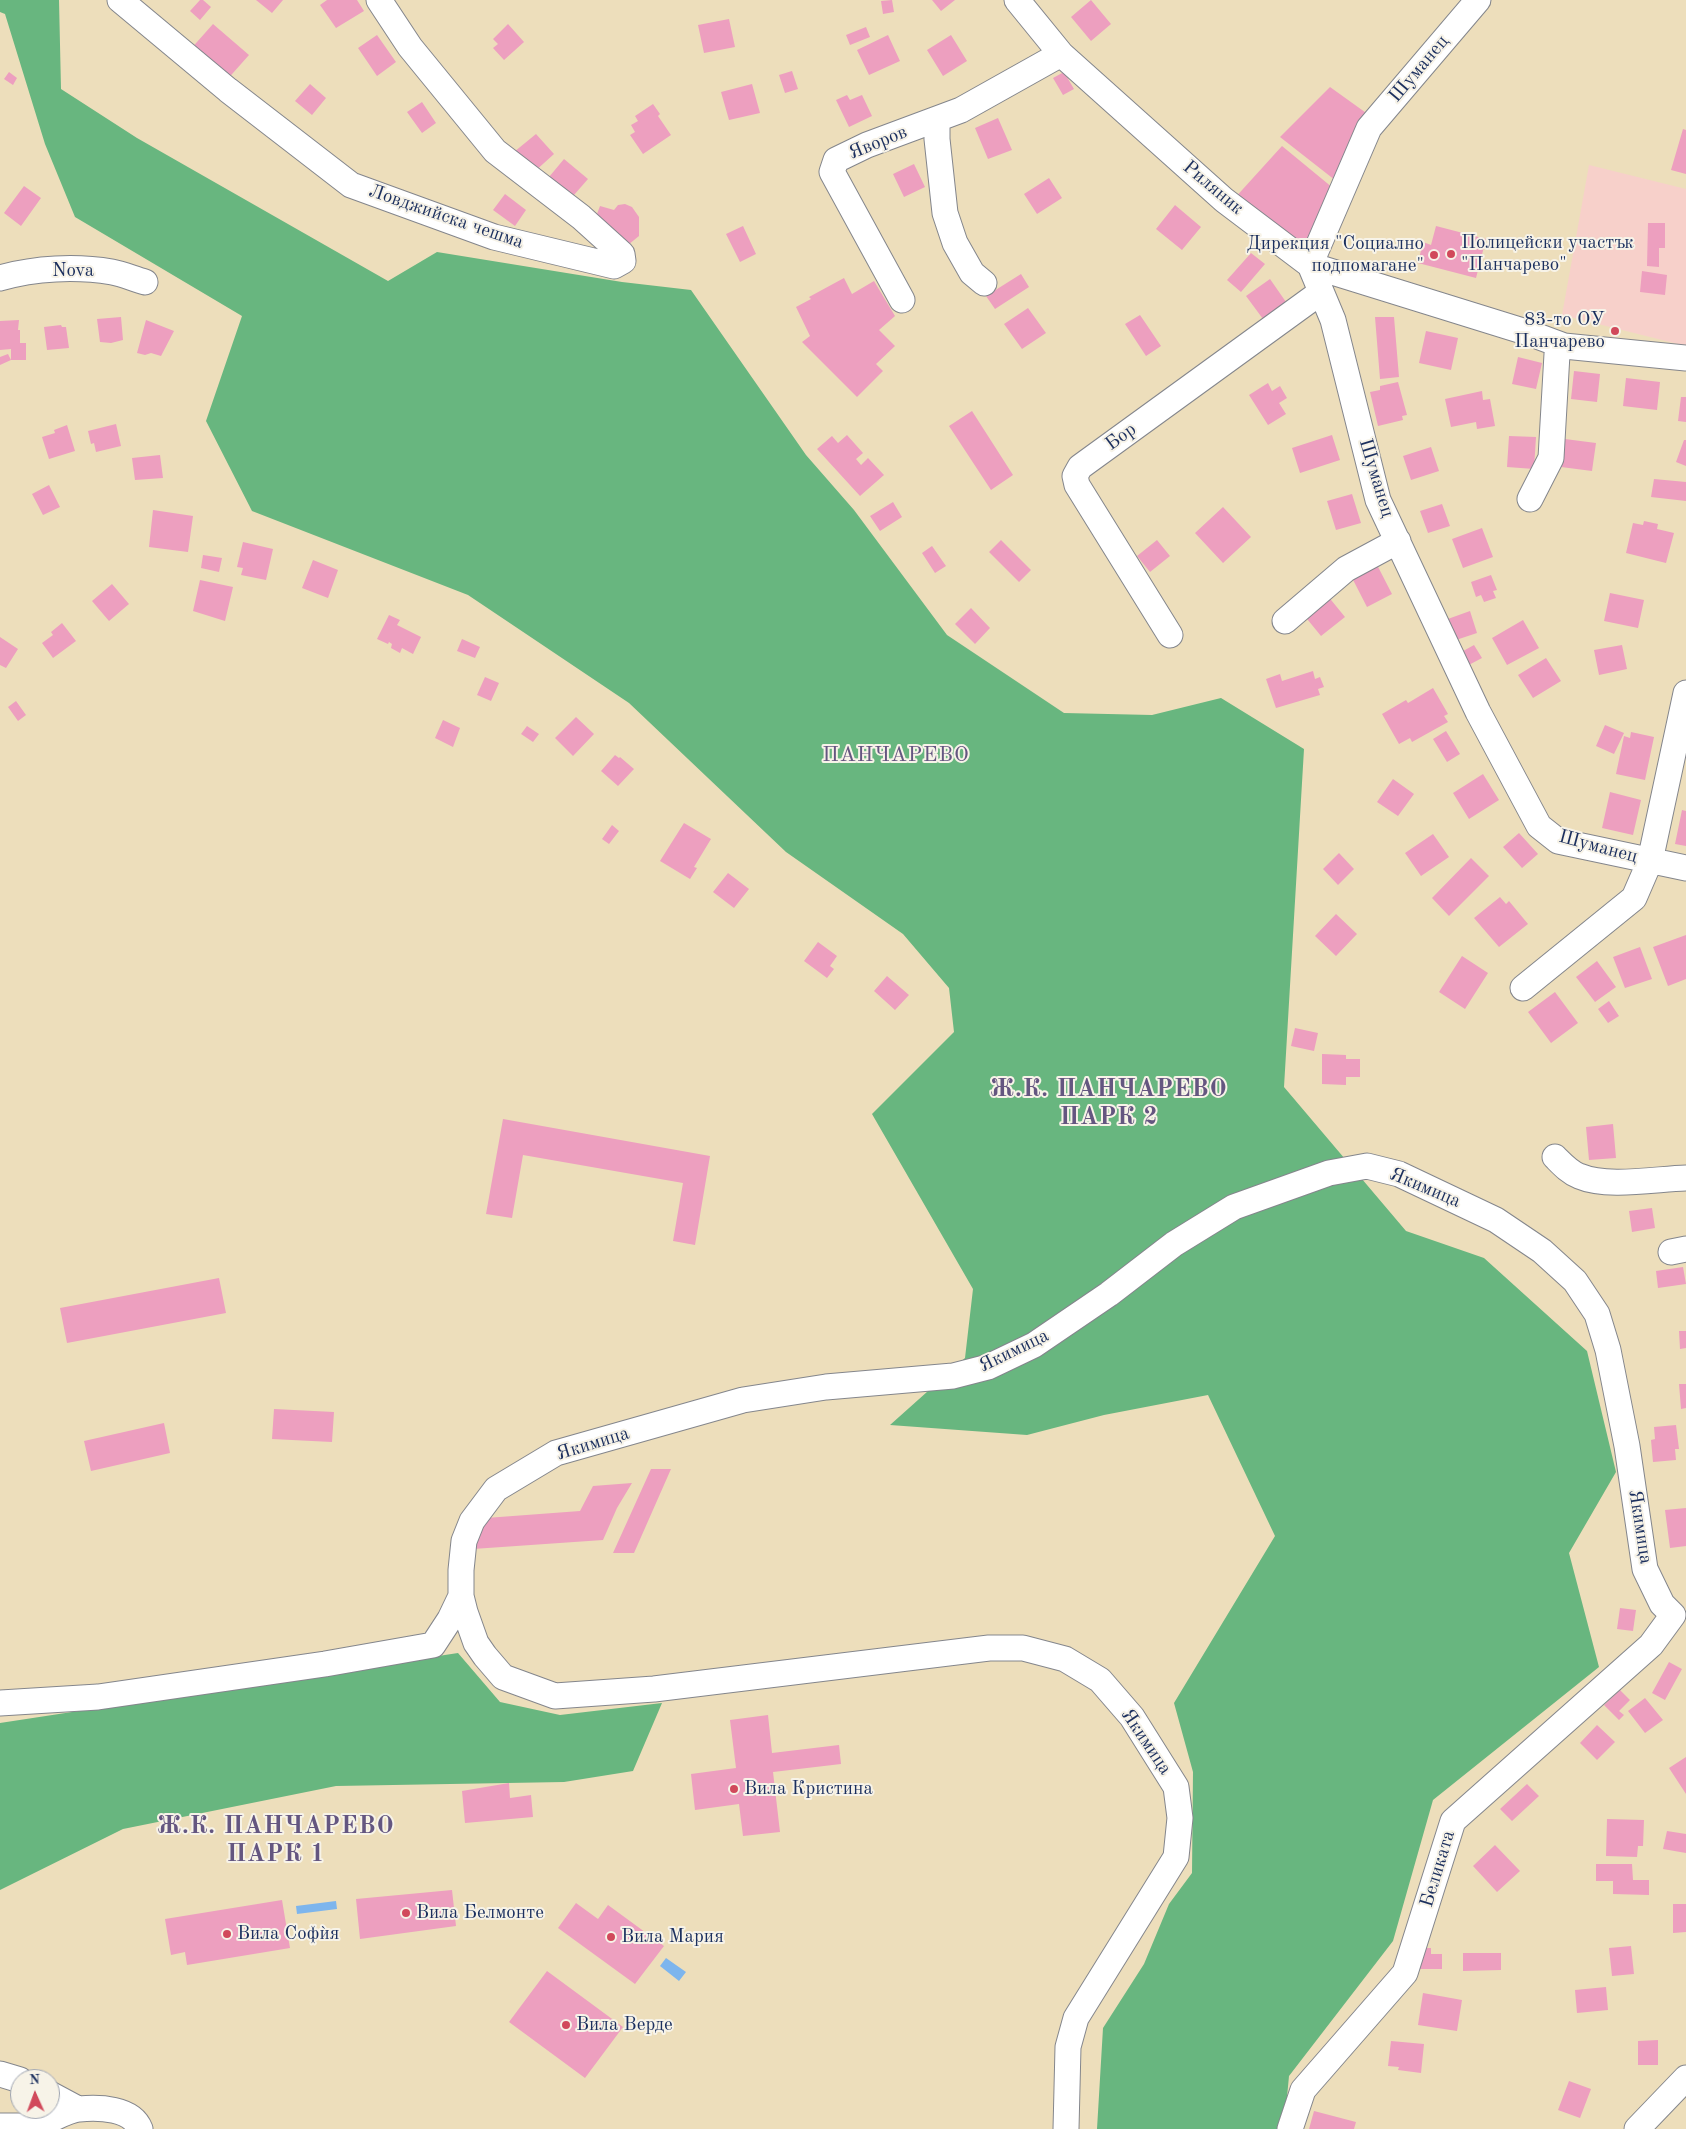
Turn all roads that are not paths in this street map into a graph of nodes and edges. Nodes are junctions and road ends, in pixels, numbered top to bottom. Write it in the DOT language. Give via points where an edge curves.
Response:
graph roads {
  1 [pos="120,0"];
  2 [pos="379,0"];
  3 [pos="1017,0"];
  4 [pos="1478,0"];
  5 [pos="1061,54"];
  6 [pos="938,119"];
  7 [pos="1310,265"];
  8 [pos="0,278"];
  9 [pos="145,282"];
  10 [pos="984,283"];
  11 [pos="1321,292"];
  12 [pos="902,300"];
  13 [pos="1564,346"];
  14 [pos="1686,358"];
  15 [pos="1530,498"];
  16 [pos="1398,541"];
  17 [pos="1285,621"];
  18 [pos="1170,635"];
  19 [pos="1686,693"];
  20 [pos="1650,861"];
  21 [pos="1686,868"];
  22 [pos="1523,988"];
  23 [pos="1555,1157"];
  24 [pos="1686,1178"];
  25 [pos="462,1596"];
  26 [pos="1679,1614"];
  27 [pos="0,1703"];
  28 [pos="1686,2078"];
  29 [pos="60,2099"];
  30 [pos="78,2109"];
  31 [pos="0,2126"];
  32 [pos="140,2129"];
  33 [pos="1066,2129"];
  34 [pos="1290,2129"];
  35 [pos="1637,2129"];
  1 -- 2 [label="street, Ловджийска чешма" via="350,185 494,237 614,266 623,261 622,254 581,217 495,151 410,47"];
  3 -- 5 [label="street, Риляник"];
  4 -- 7 [label="street, Шуманец" via="1369,128"];
  5 -- 6 [label="street, Яворов" via="961,110"];
  5 -- 7 [label="street, Риляник" via="1224,200"];
  6 -- 10 [label="street" via="945,213 963,258 972,273"];
  6 -- 12 [label="street, Яворов" via="836,160 832,172"];
  7 -- 11 [label="street, Шуманец"];
  7 -- 13 [label="street, Риляник"];
  8 -- 9 [label="street, Nova" via="20,272 81,268 113,272"];
  11 -- 16 [label="street, Шуманец" via="1334,320 1378,500"];
  11 -- 18 [label="street, Бор" via="1080,467 1075,476 1077,485"];
  13 -- 14 [label="street, Риляник"];
  13 -- 15 [label="street" via="1558,354 1551,458"];
  16 -- 17 [label="street" via="1346,569"];
  16 -- 20 [label="street, Шуманец" via="1478,712 1539,826 1558,841"];
  19 -- 20 [label="street"];
  20 -- 21 [label="street, Шуманец"];
  20 -- 22 [label="street" via="1634,898"];
  23 -- 24 [label="street" via="1569,1171 1592,1180"];
  25 -- 26 [label="street, Якимица" via="460,1570 464,1541 472,1521 496,1489 556,1453 743,1400 953,1376 988,1367 1034,1345 1110,1294 1174,1244 1234,1207 1329,1173 1367,1166 1400,1174 1496,1220 1542,1251 1575,1281 1597,1314 1608,1350 1627,1446 1645,1569 1662,1604"];
  25 -- 27 [label="street" via="434,1645 98,1697"];
  25 -- 33 [label="street, Якимица" via="476,1643 503,1677 555,1696 654,1689 990,1648 1023,1648 1065,1659 1100,1680 1132,1716 1176,1787 1180,1818 1176,1857 1076,2018 1068,2047"];
  26 -- 34 [label="street, Беликата" via="1651,1645 1453,1821 1405,1973 1303,2090"];
  28 -- 35 [label="street"];
  29 -- 30 [label="street"];
  30 -- 31 [label="street" via="42,2123"];
  30 -- 32 [label="street" via="124,2112 131,2115"];
}
